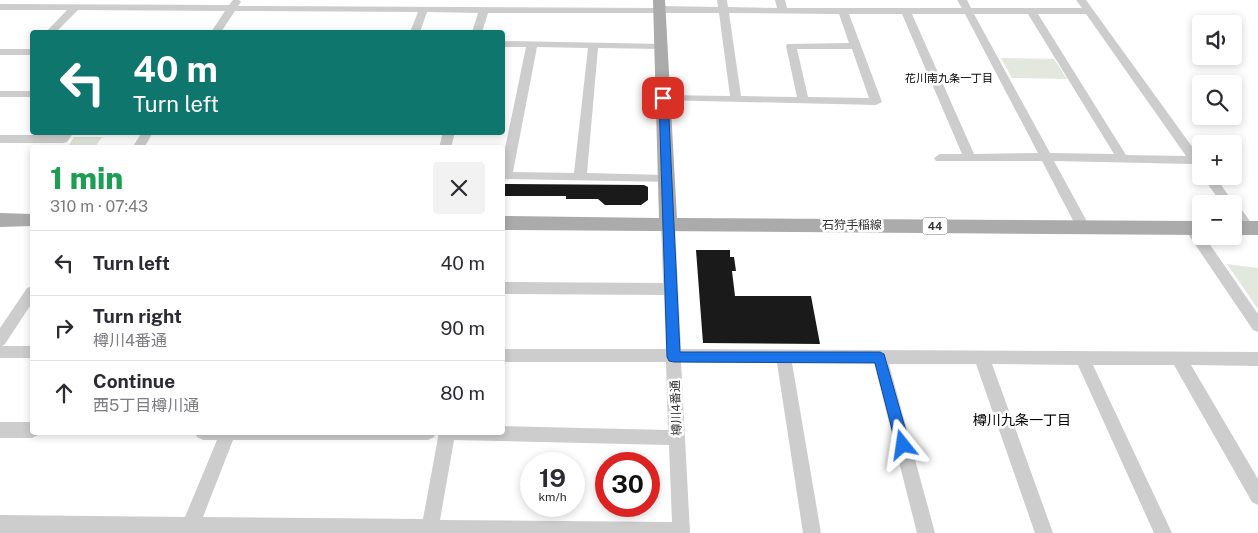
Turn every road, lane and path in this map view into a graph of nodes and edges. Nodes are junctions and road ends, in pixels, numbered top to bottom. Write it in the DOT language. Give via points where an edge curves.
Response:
graph roads {
  1 [pos="591,0"];
  2 [pos="780,0"];
  3 [pos="962,0"];
  4 [pos="1081,0"];
  5 [pos="54,4"];
  6 [pos="113,4"];
  7 [pos="175,4"];
  8 [pos="235,4"];
  9 [pos="297,4"];
  10 [pos="357,4"];
  11 [pos="533,5"];
  12 [pos="722,5"];
  13 [pos="420,6"];
  14 [pos="0,7"];
  15 [pos="478,7"];
  16 [pos="660,7"];
  17 [pos="75,8"];
  18 [pos="590,11"];
  19 [pos="783,11"];
  20 [pos="843,11"];
  21 [pos="906,11"];
  22 [pos="968,11"];
  23 [pos="1031,11"];
  24 [pos="1089,11"];
  25 [pos="53,30"];
  26 [pos="217,30"];
  27 [pos="415,30"];
  28 [pos="477,30"];
  29 [pos="505,44"];
  30 [pos="532,45"];
  31 [pos="592,45"];
  32 [pos="660,46"];
  33 [pos="856,46"];
  34 [pos="0,52"];
  35 [pos="30,52"];
  36 [pos="0,94"];
  37 [pos="30,94"];
  38 [pos="663,98"];
  39 [pos="736,100"];
  40 [pos="804,101"];
  41 [pos="66,135"];
  42 [pos="0,139"];
  43 [pos="1192,156"];
  44 [pos="940,158"];
  45 [pos="970,158"];
  46 [pos="1046,158"];
  47 [pos="1124,159"];
  48 [pos="506,160"];
  49 [pos="1192,164"];
  50 [pos="580,177"];
  51 [pos="666,179"];
  52 [pos="0,220"];
  53 [pos="30,220"];
  54 [pos="505,223"];
  55 [pos="668,224"];
  56 [pos="1083,227"];
  57 [pos="1192,228"];
  58 [pos="1207,245"];
  59 [pos="505,288"];
  60 [pos="671,289"];
  61 [pos="30,295"];
  62 [pos="1258,326"];
  63 [pos="1,337"];
  64 [pos="0,352"];
  65 [pos="30,352"];
  66 [pos="505,355"];
  67 [pos="674,357"];
  68 [pos="784,358"];
  69 [pos="880,358"];
  70 [pos="982,358"];
  71 [pos="1083,359"];
  72 [pos="1179,359"];
  73 [pos="1258,359"];
  74 [pos="0,430"];
  75 [pos="30,430"];
  76 [pos="505,434"];
  77 [pos="227,435"];
  78 [pos="446,435"];
  79 [pos="677,438"];
  80 [pos="1258,496"];
  81 [pos="0,524"];
  82 [pos="189,530"];
  83 [pos="429,531"];
  84 [pos="681,532"];
  85 [pos="812,533"];
  86 [pos="926,533"];
  87 [pos="1044,533"];
  88 [pos="1163,533"];
  1 -- 18 [label="street"];
  2 -- 19 [label="street"];
  3 -- 22 [label="street"];
  4 -- 24 [label="street"];
  5 -- 14 [label="street"];
  5 -- 17 [label="street"];
  6 -- 7 [label="street"];
  6 -- 17 [label="street"];
  7 -- 8 [label="street"];
  8 -- 9 [label="street"];
  8 -- 26 [label="street"];
  9 -- 10 [label="street"];
  10 -- 13 [label="street"];
  11 -- 15 [label="street"];
  11 -- 18 [label="street"];
  12 -- 16 [label="street"];
  12 -- 19 [label="street"];
  12 -- 39 [label="street"];
  13 -- 15 [label="street"];
  13 -- 27 [label="street"];
  15 -- 28 [label="street"];
  16 -- 18 [label="street"];
  16 -- 32 [label="main road"];
  17 -- 25 [label="street"];
  19 -- 20 [label="street"];
  20 -- 21 [label="street"];
  20 -- 33 [label="street"];
  21 -- 22 [label="street"];
  21 -- 45 [label="street"];
  22 -- 23 [label="street"];
  22 -- 46 [label="street"];
  23 -- 24 [label="street"];
  23 -- 47 [label="street"];
  24 -- 43 [label="street"];
  29 -- 30 [label="street"];
  30 -- 31 [label="street"];
  30 -- 48 [label="street"];
  31 -- 32 [label="street"];
  31 -- 50 [label="street"];
  32 -- 38 [label="main road"];
  33 -- 40 [label="street" via="791,46"];
  33 -- 40 [label="street" via="876,102"];
  34 -- 35 [label="street"];
  36 -- 37 [label="street"];
  38 -- 39 [label="street"];
  38 -- 51 [label="main road"];
  39 -- 40 [label="street"];
  41 -- 42 [label="street" via="63,139"];
  44 -- 45 [label="street"];
  45 -- 46 [label="street"];
  46 -- 47 [label="street"];
  46 -- 56 [label="street"];
  47 -- 49 [label="street"];
  48 -- 50 [label="street" via="506,176"];
  50 -- 51 [label="street"];
  51 -- 55 [label="main road"];
  52 -- 53 [label="main road"];
  54 -- 55 [label="main road, 石狩手稲線 / 44"];
  55 -- 56 [label="main road, 石狩手稲線 / 44"];
  55 -- 60 [label="street, 樽川4番通"];
  56 -- 57 [label="main road, 石狩手稲線 / 44"];
  58 -- 62 [label="street"];
  59 -- 60 [label="street"];
  60 -- 67 [label="street, 樽川4番通"];
  61 -- 63 [label="street"];
  64 -- 65 [label="street"];
  66 -- 67 [label="street"];
  67 -- 68 [label="street"];
  67 -- 79 [label="street, 樽川4番通"];
  68 -- 69 [label="street"];
  68 -- 85 [label="street"];
  69 -- 70 [label="street"];
  69 -- 86 [label="street"];
  70 -- 71 [label="street"];
  70 -- 87 [label="street"];
  71 -- 72 [label="street"];
  71 -- 88 [label="street"];
  72 -- 73 [label="street"];
  72 -- 80 [label="street"];
  74 -- 75 [label="street"];
  76 -- 79 [label="street"];
  77 -- 82 [label="street"];
  78 -- 83 [label="street"];
  79 -- 84 [label="street, 樽川4番通"];
  81 -- 82 [label="street"];
  82 -- 83 [label="street"];
  83 -- 84 [label="street"];
}
